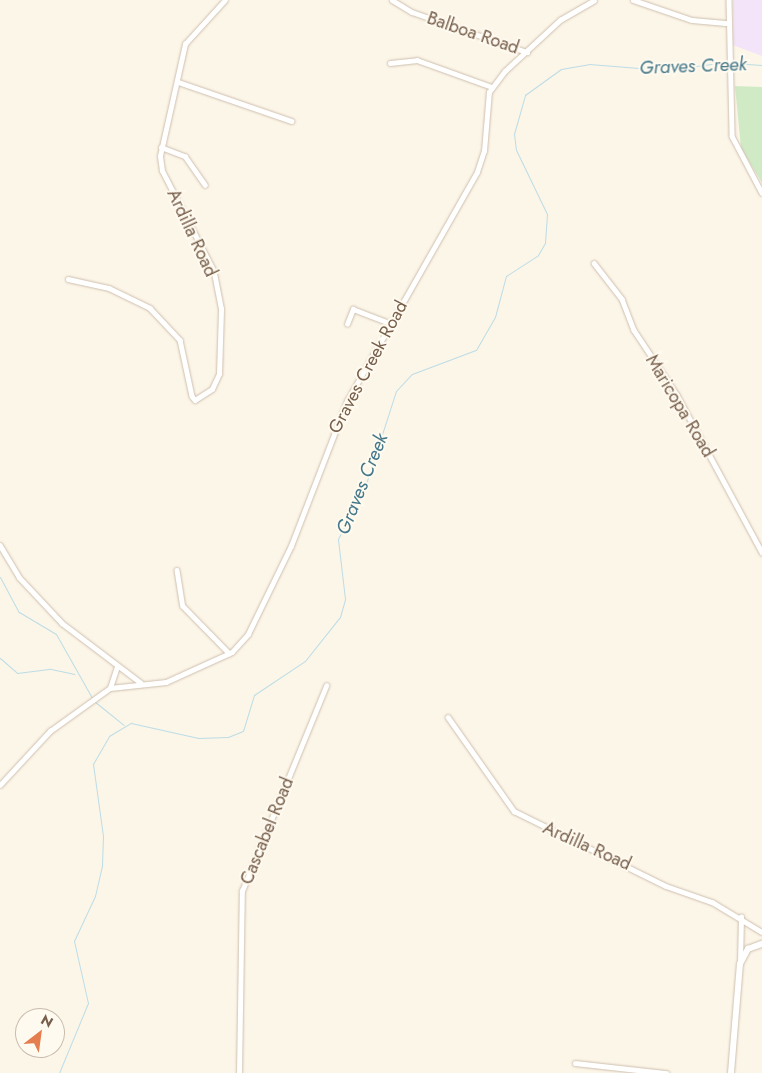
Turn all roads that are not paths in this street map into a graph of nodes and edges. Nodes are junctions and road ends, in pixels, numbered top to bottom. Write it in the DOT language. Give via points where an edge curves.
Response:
graph roads {
  1 [pos="224,0"];
  2 [pos="392,0"];
  3 [pos="594,0"];
  4 [pos="633,0"];
  5 [pos="729,0"];
  6 [pos="728,23"];
  7 [pos="527,52"];
  8 [pos="390,63"];
  9 [pos="178,82"];
  10 [pos="492,86"];
  11 [pos="292,120"];
  12 [pos="161,146"];
  13 [pos="205,184"];
  14 [pos="762,193"];
  15 [pos="594,263"];
  16 [pos="68,279"];
  17 [pos="390,322"];
  18 [pos="347,324"];
  19 [pos="0,544"];
  20 [pos="762,552"];
  21 [pos="177,570"];
  22 [pos="229,653"];
  23 [pos="117,667"];
  24 [pos="141,683"];
  25 [pos="326,686"];
  26 [pos="110,688"];
  27 [pos="448,717"];
  28 [pos="0,785"];
  29 [pos="741,917"];
  30 [pos="762,932"];
  31 [pos="762,944"];
  32 [pos="740,964"];
  33 [pos="575,1063"];
  34 [pos="239,1073"];
  35 [pos="666,1073"];
  36 [pos="731,1073"];
  1 -- 9 [label="street, Ardilla Road" via="185,44"];
  2 -- 7 [label="street, Balboa Road" via="412,12"];
  3 -- 7 [label="street, Graves Creek Road" via="564,16"];
  4 -- 6 [label="street" via="692,20"];
  5 -- 6 [label="street"];
  6 -- 14 [label="street" via="732,136"];
  7 -- 10 [label="street, Graves Creek Road"];
  8 -- 10 [label="street" via="417,60"];
  9 -- 11 [label="street"];
  9 -- 12 [label="street, Ardilla Road"];
  10 -- 17 [label="street, Graves Creek Road" via="485,106 482,161"];
  12 -- 13 [label="street" via="185,156"];
  12 -- 16 [label="street, Ardilla Road" via="162,171 216,281 222,309 220,365 212,389 195,400 180,340 150,308 109,288"];
  15 -- 20 [label="street, Maricopa Road" via="622,299 634,330 677,395"];
  17 -- 18 [label="street" via="353,310"];
  17 -- 22 [label="street, Graves Creek Road" via="336,424 305,513 260,613 241,643"];
  19 -- 23 [label="street" via="29,589"];
  21 -- 22 [label="street" via="183,606"];
  22 -- 24 [label="street, Graves Creek Road" via="166,682"];
  23 -- 24 [label="street"];
  23 -- 26 [label="street"];
  24 -- 26 [label="street, Graves Creek Road"];
  25 -- 34 [label="street, Cascabel Road" via="242,891"];
  26 -- 28 [label="street, Graves Creek Road" via="50,731"];
  27 -- 29 [label="street, Ardilla Road" via="514,811"];
  29 -- 30 [label="street, Ardilla Road"];
  29 -- 32 [label="street"];
  31 -- 32 [label="street" via="748,949"];
  32 -- 36 [label="street"];
  33 -- 35 [label="street"];
}
